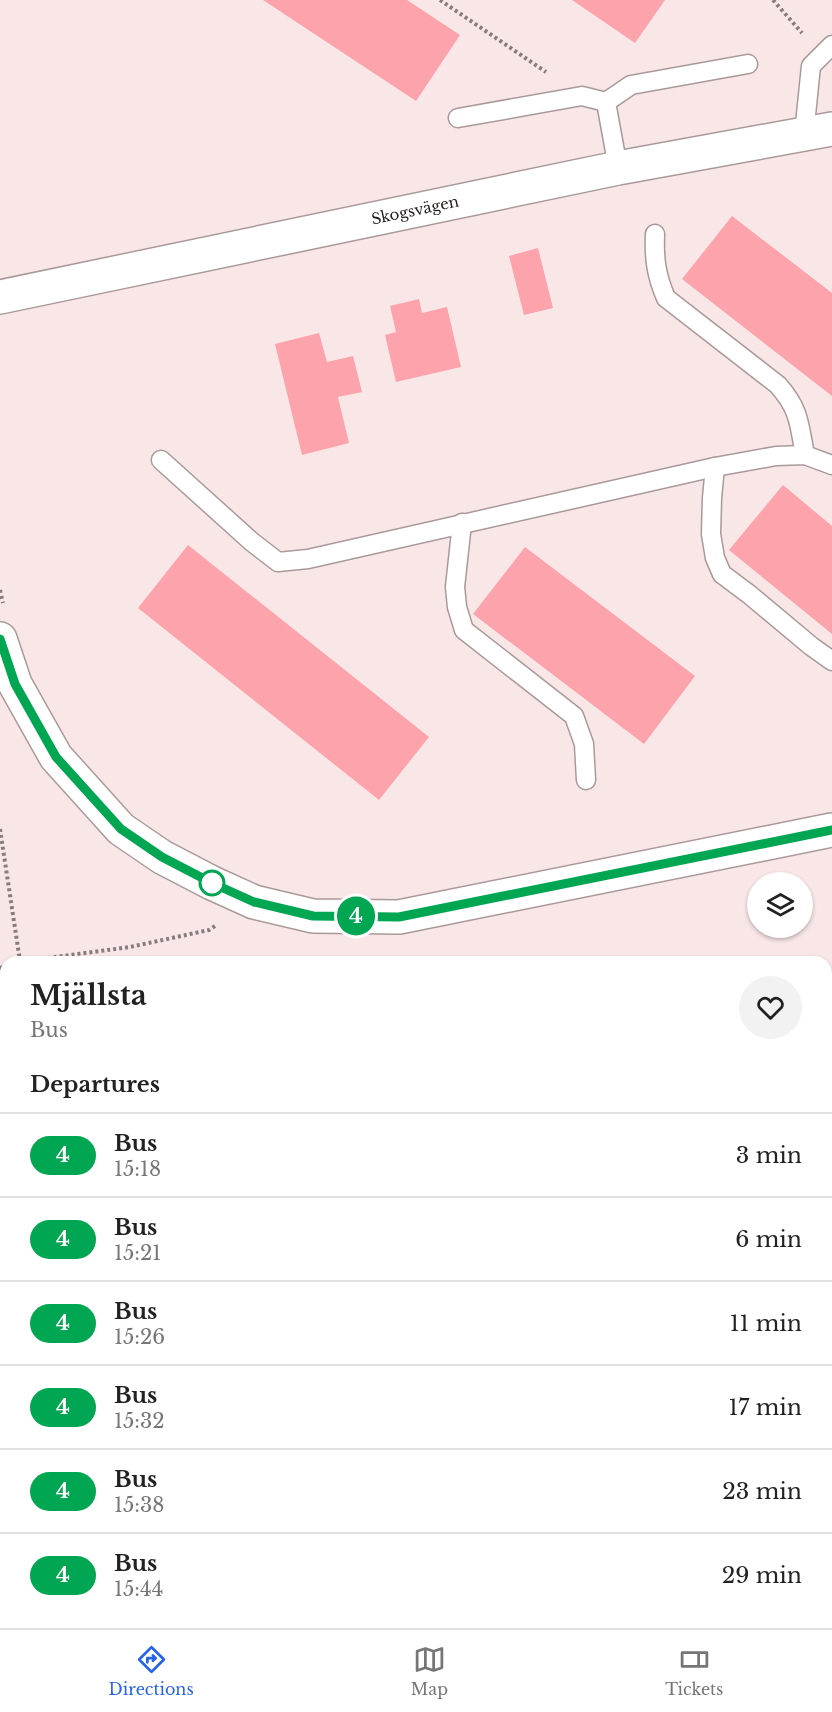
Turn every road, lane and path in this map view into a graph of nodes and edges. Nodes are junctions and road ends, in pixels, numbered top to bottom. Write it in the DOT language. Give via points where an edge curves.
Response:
graph roads {
  1 [pos="440,0"];
  2 [pos="773,0"];
  3 [pos="827,50"];
  4 [pos="748,63"];
  5 [pos="582,96"];
  6 [pos="606,102"];
  7 [pos="458,118"];
  8 [pos="818,131"];
  9 [pos="618,168"];
  10 [pos="655,234"];
  11 [pos="0,297"];
  12 [pos="805,455"];
  13 [pos="161,460"];
  14 [pos="832,465"];
  15 [pos="715,467"];
  16 [pos="462,523"];
  17 [pos="0,639"];
  18 [pos="832,661"];
  19 [pos="586,780"];
  20 [pos="0,829"];
  21 [pos="832,830"];
  22 [pos="254,902"];
  23 [pos="18,956"];
  24 [pos="59,956"];
  1 -- 5 [label="path"];
  2 -- 3 [label="path"];
  3 -- 8 [label="lane" via="811,66"];
  4 -- 6 [label="lane" via="631,85"];
  5 -- 6 [label="lane"];
  5 -- 7 [label="lane"];
  6 -- 9 [label="lane"];
  8 -- 9 [label="street, Skogsvägen"];
  9 -- 11 [label="street, Skogsvägen"];
  10 -- 12 [label="lane" via="658,278 666,298 790,398"];
  12 -- 14 [label="lane"];
  12 -- 15 [label="lane"];
  13 -- 16 [label="lane" via="278,561 308,559"];
  15 -- 16 [label="lane"];
  15 -- 18 [label="lane" via="711,534 722,574"];
  16 -- 19 [label="lane" via="456,587 464,630 574,716 584,744"];
  17 -- 22 [label="street" via="15,684 56,757 121,829 162,857"];
  20 -- 23 [label="path"];
  21 -- 22 [label="street" via="399,917 313,916"];
  22 -- 24 [label="path" via="209,930 130,947"];
}
